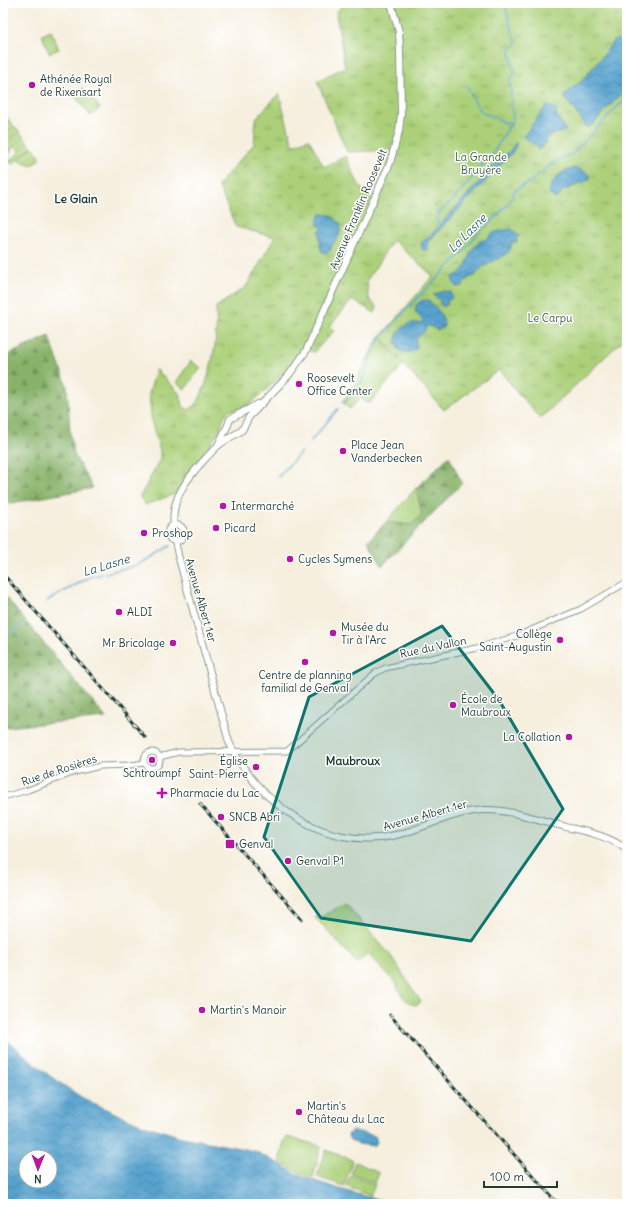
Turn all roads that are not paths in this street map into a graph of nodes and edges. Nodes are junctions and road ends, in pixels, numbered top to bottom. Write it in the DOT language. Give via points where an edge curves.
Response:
graph roads {
  1 [pos="391,3"];
  2 [pos="262,402"];
  3 [pos="236,416"];
  4 [pos="245,423"];
  5 [pos="228,425"];
  6 [pos="237,432"];
  7 [pos="217,446"];
  8 [pos="174,524"];
  9 [pos="175,541"];
  10 [pos="627,582"];
  11 [pos="234,752"];
  12 [pos="159,757"];
  13 [pos="144,763"];
  14 [pos="3,797"];
  15 [pos="627,850"];
  1 -- 2 [label="main road, Avenue Franklin Roosevelt" via="399,32 401,114 392,156 306,351 289,375"];
  2 -- 3 [label="main road, Avenue Franklin Roosevelt"];
  2 -- 4 [label="main road, Avenue Franklin Roosevelt"];
  3 -- 4 [label="main road" via="240,416"];
  3 -- 5 [label="main road" via="230,419"];
  4 -- 6 [label="main road" via="242,430"];
  5 -- 6 [label="main road"];
  5 -- 7 [label="main road"];
  6 -- 7 [label="main road"];
  7 -- 8 [label="main road" via="200,464 177,498"];
  8 -- 9 [label="main road" via="167,532 169,538"];
  8 -- 9 [label="main road" via="182,527 184,533 182,538"];
  9 -- 11 [label="main road, Avenue Albert 1er"];
  10 -- 11 [label="street, Rue du Vallon" via="581,609 517,636 477,648 385,668 373,674 287,751"];
  11 -- 12 [label="street" via="179,752"];
  11 -- 15 [label="main road, Avenue Albert 1er" via="263,791 300,820 330,833 348,837 380,838 401,834 458,814 497,810 592,833 607,838"];
  12 -- 13 [label="street" via="159,764 154,767"];
  12 -- 13 [label="street" via="149,752"];
  13 -- 14 [label="street, Rue de Rosières" via="100,766 75,772"];
}
